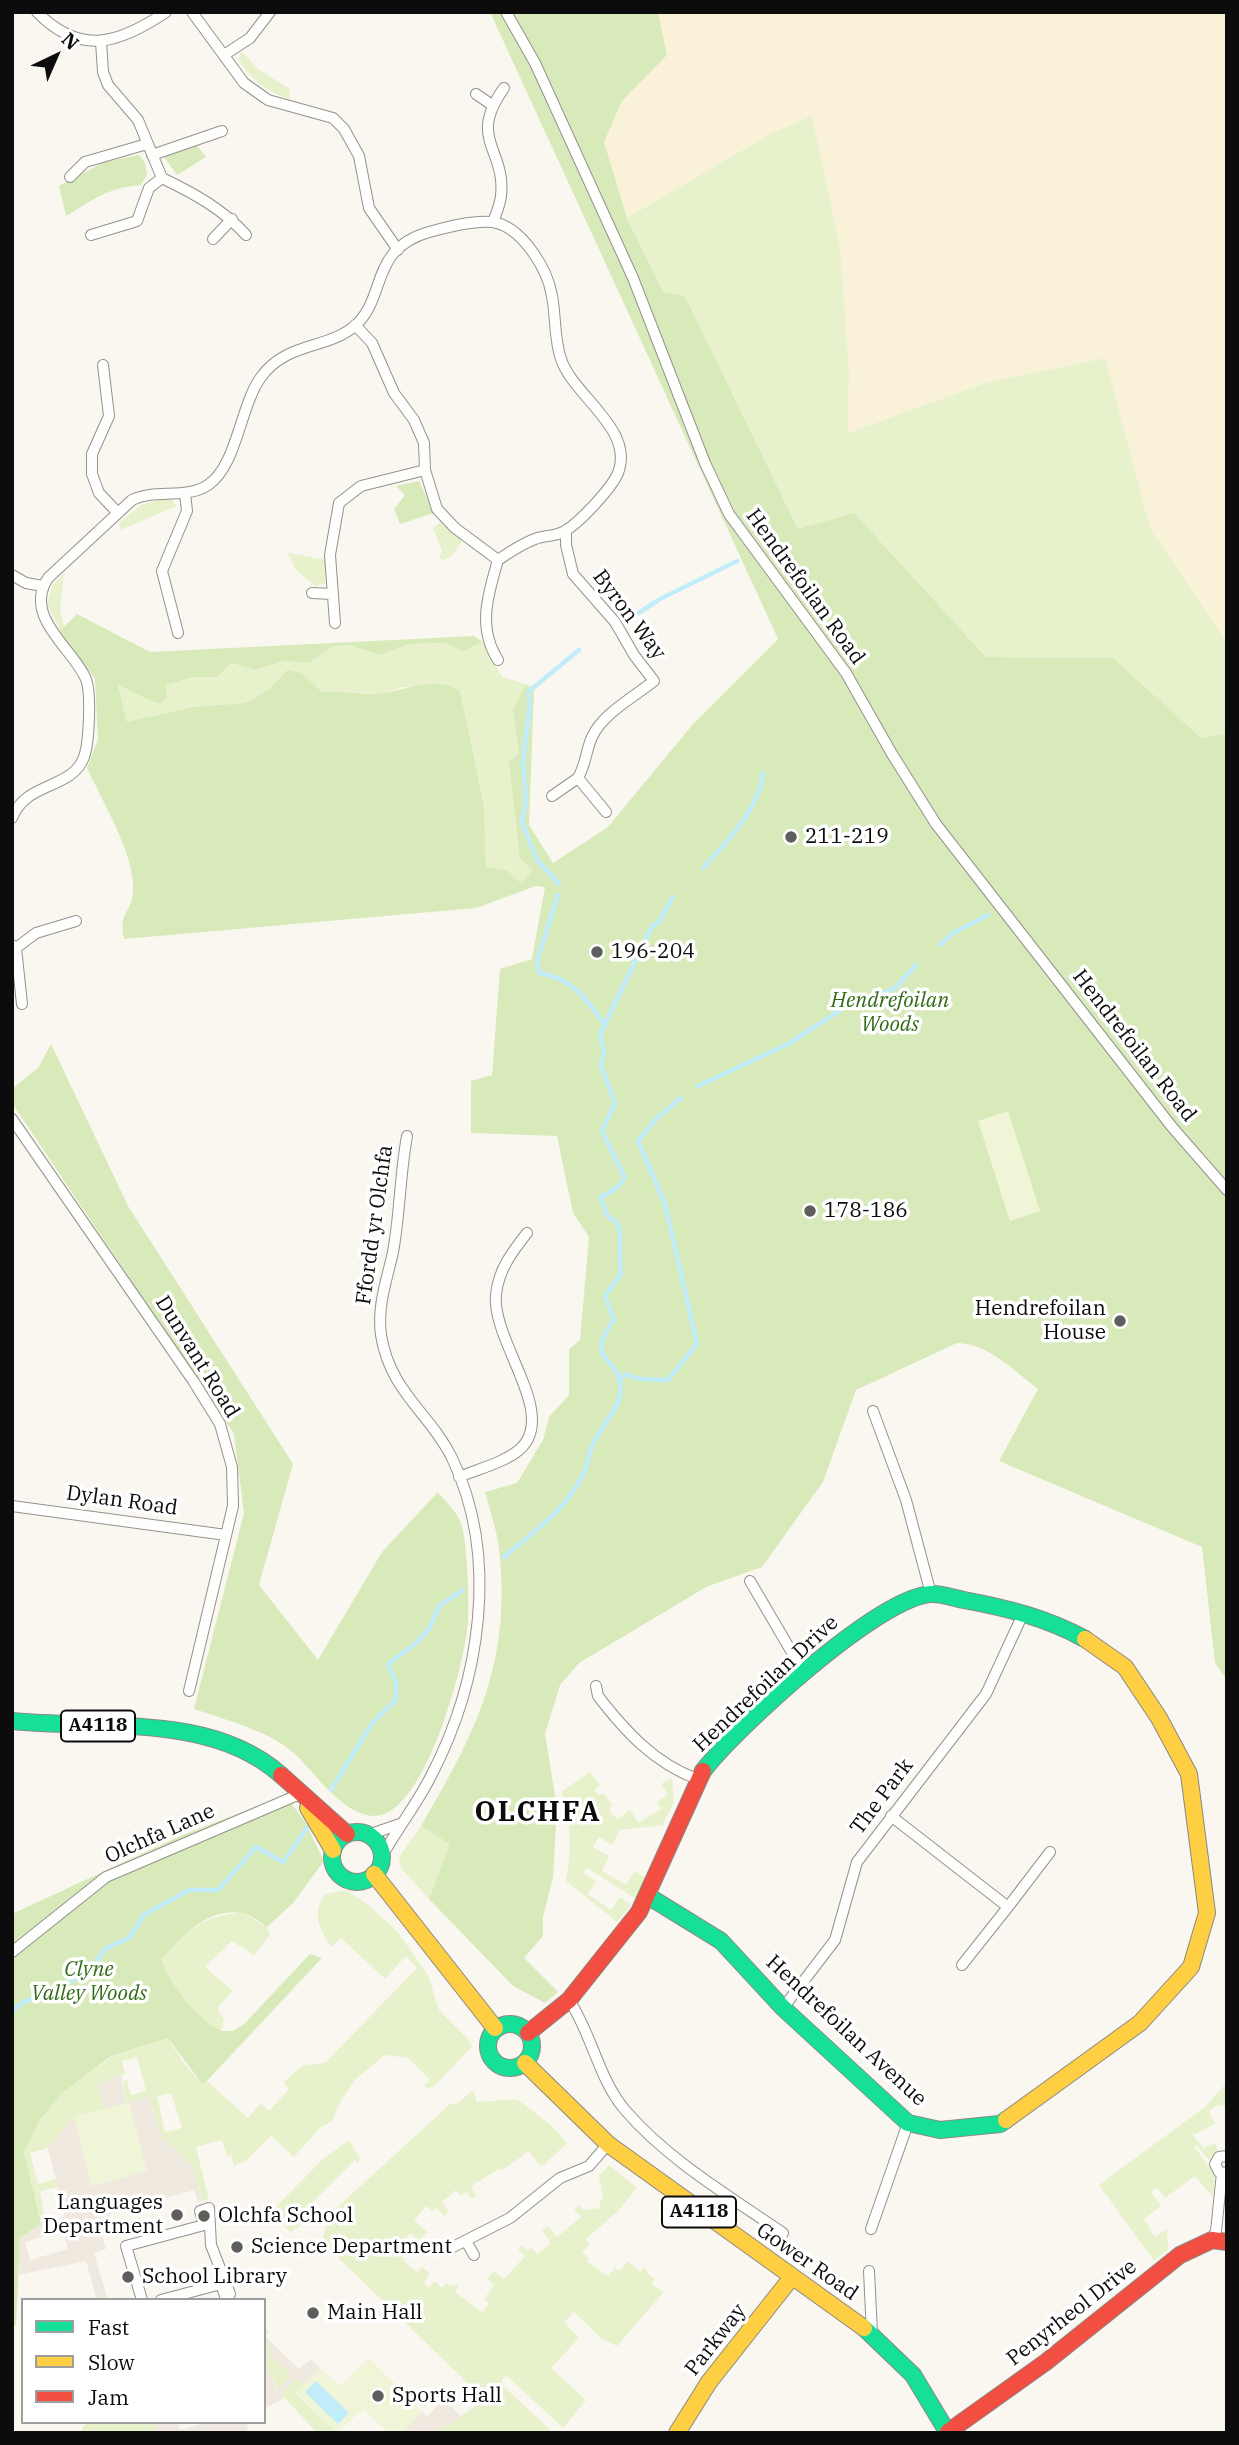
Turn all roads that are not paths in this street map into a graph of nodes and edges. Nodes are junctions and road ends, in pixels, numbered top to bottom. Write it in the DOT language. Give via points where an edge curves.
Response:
graph roads {
  1 [pos="37,12"];
  2 [pos="166,12"];
  3 [pos="192,12"];
  4 [pos="270,12"];
  5 [pos="506,12"];
  6 [pos="101,41"];
  7 [pos="224,55"];
  8 [pos="504,88"];
  9 [pos="476,94"];
  10 [pos="492,105"];
  11 [pos="222,131"];
  12 [pos="149,150"];
  13 [pos="70,177"];
  14 [pos="162,178"];
  15 [pos="232,219"];
  16 [pos="494,222"];
  17 [pos="91,235"];
  18 [pos="246,235"];
  19 [pos="213,239"];
  20 [pos="398,250"];
  21 [pos="355,325"];
  22 [pos="103,365"];
  23 [pos="425,470"];
  24 [pos="185,493"];
  25 [pos="117,512"];
  26 [pos="566,530"];
  27 [pos="498,560"];
  28 [pos="12,575"];
  29 [pos="43,586"];
  30 [pos="312,593"];
  31 [pos="332,594"];
  32 [pos="335,624"];
  33 [pos="178,633"];
  34 [pos="491,655"];
  35 [pos="578,778"];
  36 [pos="552,796"];
  37 [pos="607,811"];
  38 [pos="12,818"];
  39 [pos="76,921"];
  40 [pos="14,947"];
  41 [pos="16,984"];
  42 [pos="22,1004"];
  43 [pos="12,1119"];
  44 [pos="407,1136"];
  45 [pos="1227,1190"];
  46 [pos="527,1233"];
  47 [pos="873,1411"];
  48 [pos="459,1477"];
  49 [pos="12,1506"];
  50 [pos="226,1535"];
  51 [pos="750,1581"];
  52 [pos="931,1594"];
  53 [pos="1023,1614"];
  54 [pos="804,1673"];
  55 [pos="596,1686"];
  56 [pos="189,1691"];
  57 [pos="12,1721"];
  58 [pos="696,1779"];
  59 [pos="300,1794"];
  60 [pos="891,1816"];
  61 [pos="400,1824"];
  62 [pos="347,1834"];
  63 [pos="368,1835"];
  64 [pos="333,1850"];
  65 [pos="1050,1852"];
  66 [pos="381,1858"];
  67 [pos="374,1874"];
  68 [pos="648,1896"];
  69 [pos="1008,1907"];
  70 [pos="12,1952"];
  71 [pos="962,1965"];
  72 [pos="569,2000"];
  73 [pos="783,2008"];
  74 [pos="495,2028"];
  75 [pos="528,2033"];
  76 [pos="524,2063"];
  77 [pos="908,2123"];
  78 [pos="608,2144"];
  79 [pos="1227,2156"];
  80 [pos="1224,2173"];
  81 [pos="871,2229"];
  82 [pos="783,2233"];
  83 [pos="466,2241"];
  84 [pos="1219,2241"];
  85 [pos="449,2249"];
  86 [pos="474,2256"];
  87 [pos="869,2271"];
  88 [pos="792,2277"];
  89 [pos="141,2298"];
  90 [pos="168,2298"];
  91 [pos="872,2333"];
  92 [pos="948,2432"];
  93 [pos="677,2433"];
  1 -- 6 [label="street" via="78,39"];
  2 -- 6 [label="street" via="122,38"];
  3 -- 7 [label="street"];
  4 -- 7 [label="street" via="250,38"];
  5 -- 45 [label="street, Hendrefoilan Road" via="535,63 633,278 729,514 846,673 936,824 1172,1127"];
  6 -- 12 [label="street" via="108,85 138,120"];
  7 -- 20 [label="street" via="244,83 268,100 318,112 344,129 359,156 369,208"];
  8 -- 10 [label="street"];
  9 -- 10 [label="street"];
  10 -- 16 [label="street" via="486,126 501,195"];
  11 -- 12 [label="street"];
  12 -- 13 [label="street" via="85,162"];
  12 -- 14 [label="street"];
  14 -- 15 [label="street"];
  14 -- 17 [label="street" via="149,188 137,221"];
  15 -- 18 [label="street"];
  15 -- 19 [label="street"];
  16 -- 20 [label="street" via="430,232"];
  16 -- 26 [label="street" via="518,236 543,264 561,360 571,380 614,434 621,454 618,472 606,491"];
  20 -- 21 [label="street"];
  21 -- 23 [label="street" via="372,342 394,394 414,420 424,443"];
  21 -- 24 [label="street" via="299,348 272,365 250,397 220,474 208,485"];
  22 -- 25 [label="street" via="109,416 92,454 92,474 99,493"];
  23 -- 27 [label="street" via="437,509"];
  23 -- 31 [label="street" via="361,486 339,503 330,555"];
  24 -- 25 [label="street" via="144,494"];
  24 -- 33 [label="street" via="187,511 162,571"];
  25 -- 29 [label="street"];
  26 -- 27 [label="street" via="538,537"];
  26 -- 35 [label="street, Byron Way" via="573,574 615,622 654,681 599,725"];
  27 -- 34 [label="street" via="486,600"];
  28 -- 29 [label="street"];
  29 -- 38 [label="street" via="44,619 87,680 84,758 65,779 27,795"];
  30 -- 31 [label="street"];
  31 -- 32 [label="street"];
  35 -- 36 [label="street"];
  35 -- 37 [label="street"];
  39 -- 40 [label="street" via="36,933"];
  40 -- 41 [label="street"];
  41 -- 42 [label="street"];
  43 -- 50 [label="street, Dunvant Road" via="220,1424 232,1467 233,1506"];
  44 -- 48 [label="street, Ffordd yr Olchfa" via="393,1252 381,1290 381,1335 390,1368 406,1398 438,1436"];
  46 -- 48 [label="street" via="505,1262 496,1294 496,1315 533,1408 534,1426 518,1451"];
  47 -- 52 [label="street" via="906,1500"];
  48 -- 61 [label="street, Ffordd yr Olchfa" via="478,1555 473,1667 447,1744"];
  49 -- 50 [label="street, Dylan Road"];
  50 -- 56 [label="street, Dunvant Road"];
  51 -- 54 [label="street"];
  52 -- 53 [label="street, Hendrefoilan Avenue"];
  52 -- 54 [label="street, Hendrefoilan Drive" via="890,1608 862,1625"];
  53 -- 60 [label="street, The Park" via="986,1694"];
  53 -- 77 [label="street, Hendrefoilan Avenue" via="1061,1626 1095,1644 1125,1667 1143,1692 1189,1774 1207,1913 1191,1967 1140,2023 1000,2124 940,2130"];
  54 -- 58 [label="street, Hendrefoilan Drive"];
  55 -- 58 [label="street" via="598,1696 638,1742 673,1771"];
  57 -- 59 [label="street, A4118" via="185,1730 218,1740 273,1768"];
  58 -- 68 [label="street, Hendrefoilan Drive"];
  59 -- 62 [label="street, A4118"];
  59 -- 64 [label="street, A4118"];
  59 -- 70 [label="street, Olchfa Lane" via="106,1877"];
  60 -- 69 [label="street"];
  60 -- 73 [label="street, The Park" via="857,1862 835,1940"];
  61 -- 63 [label="street"];
  61 -- 66 [label="street, Ffordd yr Olchfa"];
  62 -- 63 [label="street"];
  62 -- 64 [label="street"];
  63 -- 66 [label="street" via="378,1845"];
  64 -- 67 [label="street" via="333,1864 344,1879 362,1881"];
  65 -- 69 [label="street"];
  66 -- 67 [label="street"];
  67 -- 74 [label="street"];
  68 -- 72 [label="street, Hendrefoilan Drive"];
  68 -- 73 [label="street, Hendrefoilan Avenue" via="721,1941"];
  69 -- 71 [label="street"];
  72 -- 75 [label="street, Hendrefoilan Drive"];
  72 -- 82 [label="street" via="625,2110 686,2165"];
  73 -- 77 [label="street, Hendrefoilan Avenue"];
  74 -- 75 [label="street" via="517,2024"];
  74 -- 76 [label="street" via="487,2044 493,2061 512,2068"];
  75 -- 76 [label="street" via="532,2049"];
  76 -- 78 [label="street, Gower Road / A4118"];
  77 -- 81 [label="street"];
  78 -- 83 [label="street" via="589,2166 561,2178 510,2218"];
  78 -- 88 [label="street, Gower Road / A4118"];
  79 -- 80 [label="street" via="1216,2161"];
  80 -- 84 [label="street" via="1216,2231"];
  83 -- 85 [label="street"];
  83 -- 86 [label="street"];
  84 -- 92 [label="street, Penyrheol Drive" via="1180,2255 1046,2362"];
  87 -- 91 [label="street"];
  88 -- 91 [label="street, Gower Road / A4118"];
  88 -- 93 [label="street, Parkway" via="709,2382"];
  89 -- 90 [label="street" via="127,2246 204,2225 200,2211 209,2208 211,2245 230,2294 225,2296 221,2284"];
  91 -- 92 [label="street, Gower Road / A4118" via="913,2375"];
}
